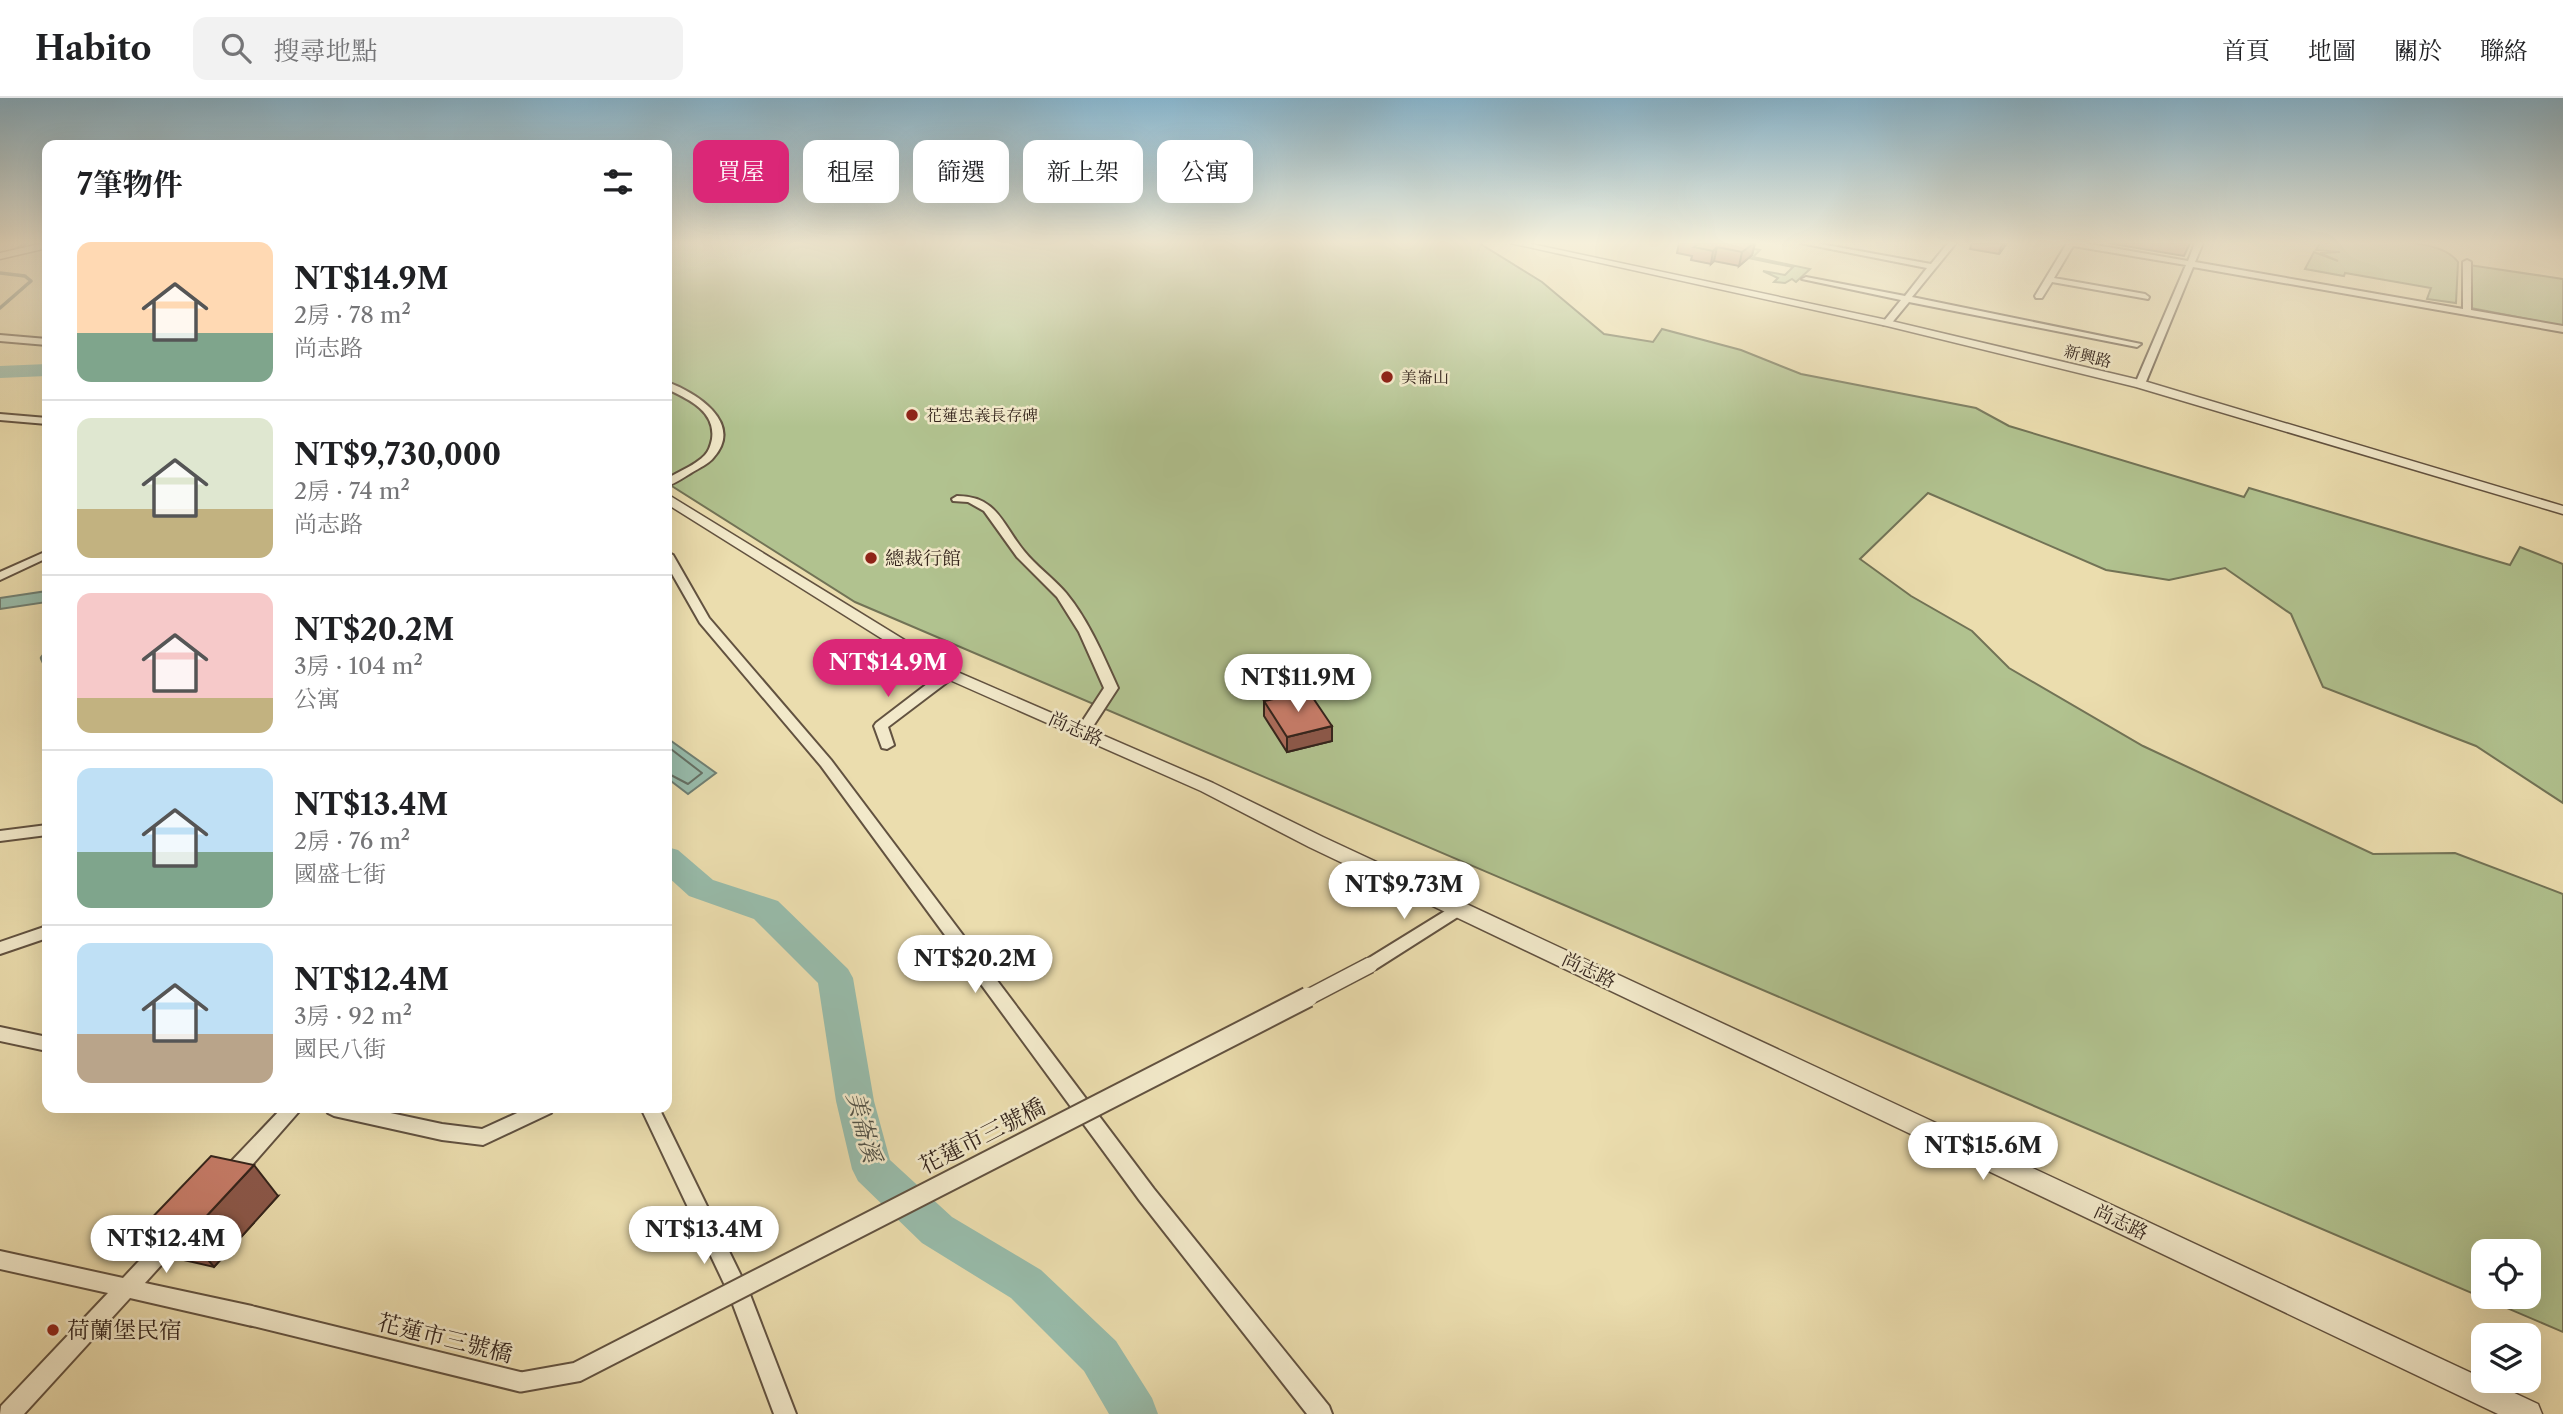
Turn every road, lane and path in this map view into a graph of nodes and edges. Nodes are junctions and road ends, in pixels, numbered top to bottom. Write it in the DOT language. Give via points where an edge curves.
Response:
graph roads {
  1 [pos="1801,304"];
  2 [pos="1902,304"];
  3 [pos="1935,304"];
  4 [pos="2173,304"];
  5 [pos="2418,304"];
  6 [pos="2467,304"];
  7 [pos="2467,313"];
  8 [pos="1887,323"];
  9 [pos="2563,329"];
  10 [pos="0,338"];
  11 [pos="42,342"];
  12 [pos="2137,344"];
  13 [pos="2140,384"];
  14 [pos="672,388"];
  15 [pos="0,416"];
  16 [pos="42,420"];
  17 [pos="672,480"];
  18 [pos="957,499"];
  19 [pos="672,501"];
  20 [pos="2563,510"];
  21 [pos="42,556"];
  22 [pos="672,564"];
  23 [pos="0,576"];
  24 [pos="949,674"];
  25 [pos="1083,731"];
  26 [pos="887,746"];
  27 [pos="42,831"];
  28 [pos="0,836"];
  29 [pos="1458,909"];
  30 [pos="42,934"];
  31 [pos="0,948"];
  32 [pos="0,1034"];
  33 [pos="42,1043"];
  34 [pos="288,1113"];
  35 [pos="356,1113"];
  36 [pos="534,1113"];
  37 [pos="652,1113"];
  38 [pos="219,1188"];
  39 [pos="191,1218"];
  40 [pos="0,1260"];
  41 [pos="126,1288"];
  42 [pos="9,1414"];
  43 [pos="785,1414"];
  44 [pos="1321,1414"];
  45 [pos="2528,1414"];
  1 -- 8 [label="street, 新興路"];
  2 -- 8 [label="street"];
  3 -- 12 [label="street"];
  4 -- 13 [label="street"];
  5 -- 7 [label="street"];
  6 -- 7 [label="street"];
  7 -- 9 [label="street"];
  8 -- 13 [label="street, 新興路"];
  10 -- 11 [label="street"];
  13 -- 20 [label="street, 新興路"];
  14 -- 17 [label="street" via="707,408 718,432 714,453"];
  15 -- 16 [label="street"];
  18 -- 25 [label="street" via="979,500 993,514 1020,553 1066,600 1090,641 1111,688"];
  19 -- 24 [label="street, 尚志路"];
  21 -- 23 [label="street"];
  22 -- 44 [label="street" via="704,620 826,763 1147,1195"];
  24 -- 25 [label="street, 尚志路"];
  24 -- 26 [label="street" via="881,726"];
  25 -- 29 [label="street, 尚志路"];
  27 -- 28 [label="street"];
  29 -- 41 [label="street, 花蓮市三號橋, bridge" via="1370,965 577,1372 521,1382"];
  29 -- 45 [label="street, 尚志路"];
  30 -- 31 [label="street"];
  32 -- 33 [label="street"];
  34 -- 38 [label="street"];
  35 -- 36 [label="street" via="483,1137"];
  37 -- 43 [label="street" via="739,1292"];
  39 -- 41 [label="street"];
  40 -- 41 [label="street, 花蓮市三號橋"];
  41 -- 42 [label="street"];
}
